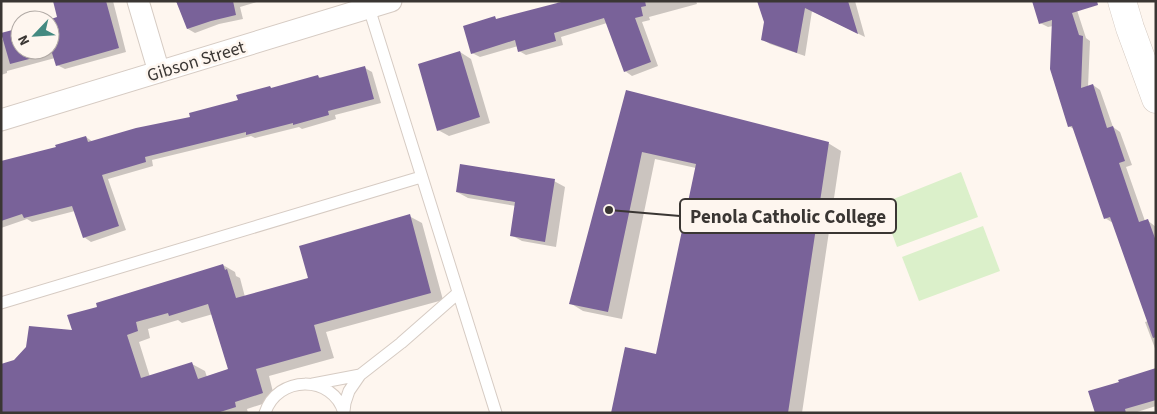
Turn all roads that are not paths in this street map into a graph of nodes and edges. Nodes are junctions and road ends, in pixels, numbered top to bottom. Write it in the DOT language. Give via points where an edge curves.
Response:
graph roads {
  1 [pos="138,1"];
  2 [pos="391,1"];
  3 [pos="1122,1"];
  4 [pos="369,8"];
  5 [pos="159,72"];
  6 [pos="1156,99"];
  7 [pos="1,120"];
  8 [pos="421,177"];
  9 [pos="458,293"];
  10 [pos="1,303"];
  11 [pos="360,375"];
  12 [pos="312,384"];
  13 [pos="344,412"];
  14 [pos="265,413"];
  15 [pos="496,413"];
  1 -- 5 [label="street"];
  2 -- 4 [label="street, Gibson Street"];
  3 -- 6 [label="street"];
  4 -- 5 [label="street, Gibson Street"];
  4 -- 8 [label="lane"];
  5 -- 7 [label="street, Gibson Street"];
  8 -- 9 [label="lane"];
  8 -- 10 [label="lane"];
  9 -- 11 [label="lane"];
  9 -- 15 [label="lane"];
  11 -- 12 [label="lane"];
  11 -- 13 [label="lane" via="349,391"];
  12 -- 13 [label="lane" via="335,396"];
  12 -- 14 [label="lane" via="286,388 275,396"];
}
